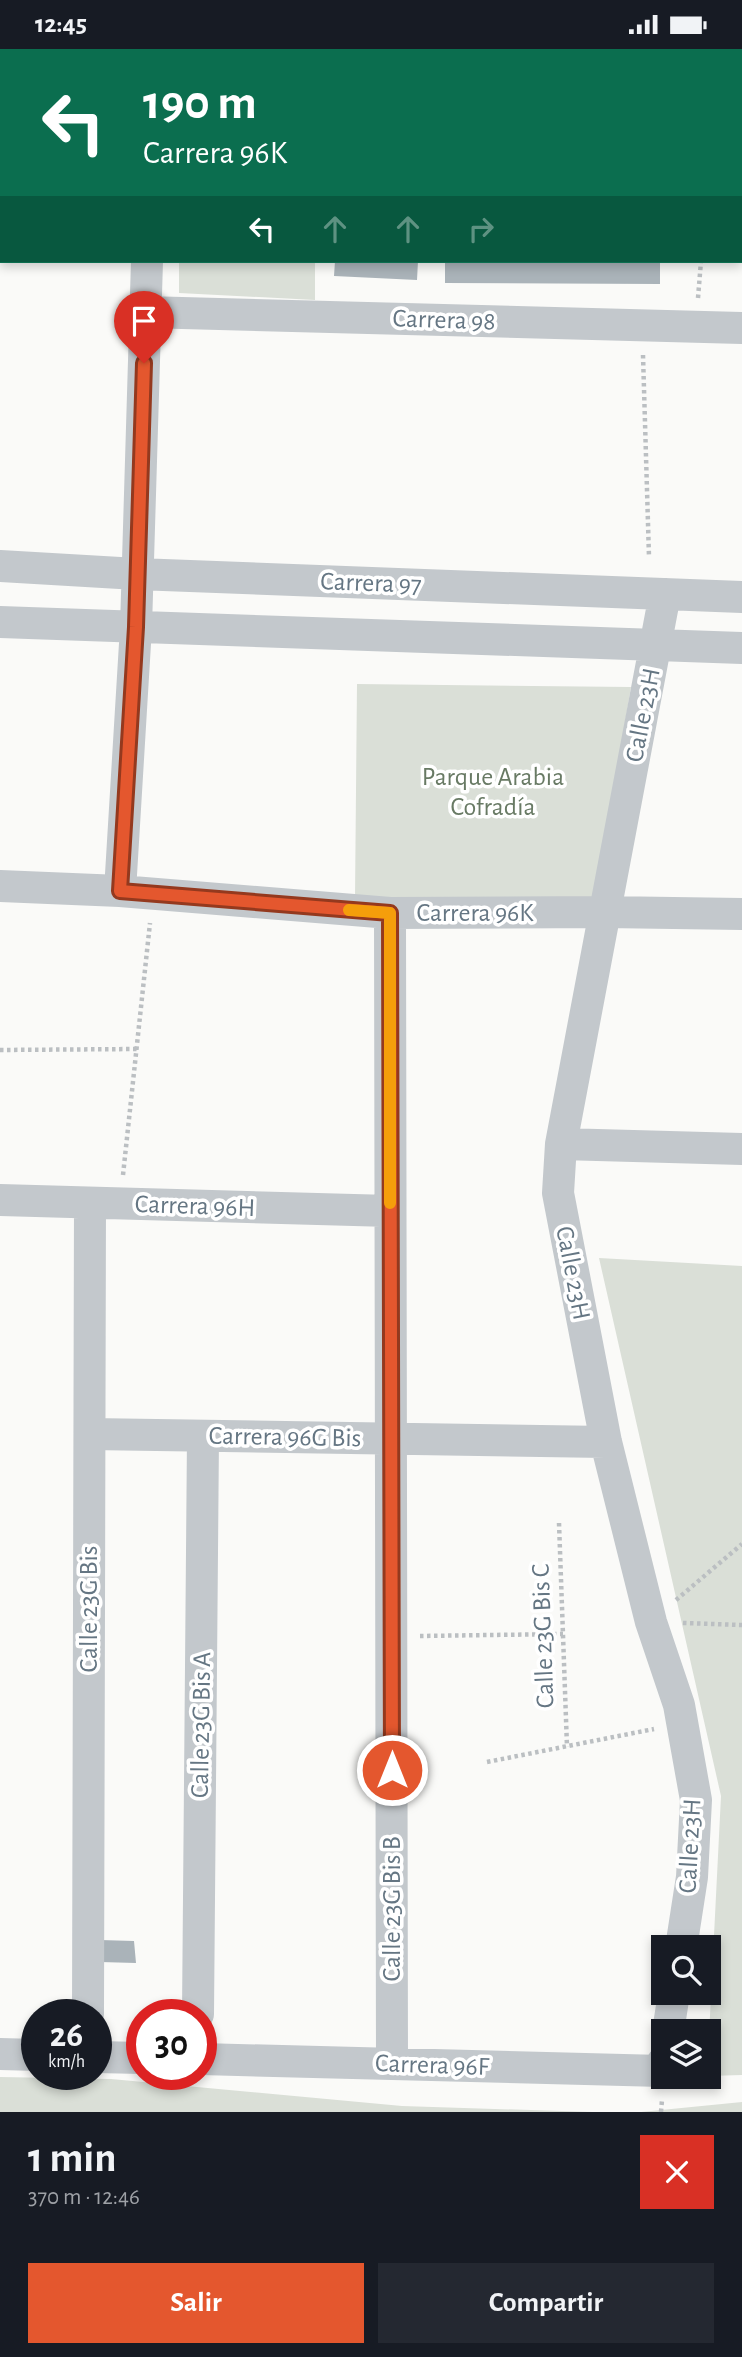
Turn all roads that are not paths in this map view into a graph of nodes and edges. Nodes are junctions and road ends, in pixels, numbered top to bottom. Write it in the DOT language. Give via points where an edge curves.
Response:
graph roads {
  1 [pos="147,263"];
  2 [pos="145,311"];
  3 [pos="742,328"];
  4 [pos="0,566"];
  5 [pos="137,575"];
  6 [pos="666,594"];
  7 [pos="742,597"];
  8 [pos="0,622"];
  9 [pos="136,627"];
  10 [pos="656,645"];
  11 [pos="742,648"];
  12 [pos="0,886"];
  13 [pos="120,891"];
  14 [pos="605,912"];
  15 [pos="390,913"];
  16 [pos="742,914"];
  17 [pos="561,1144"];
  18 [pos="742,1149"];
  19 [pos="0,1200"];
  20 [pos="105,1203"];
  21 [pos="390,1211"];
  22 [pos="90,1434"];
  23 [pos="203,1436"];
  24 [pos="391,1439"];
  25 [pos="606,1442"];
  26 [pos="683,1935"];
  27 [pos="88,1999"];
  28 [pos="198,1999"];
  29 [pos="0,2054"];
  30 [pos="21,2055"];
  31 [pos="217,2059"];
  32 [pos="392,2064"];
  33 [pos="651,2067"];
  1 -- 2 [label="street"];
  2 -- 3 [label="street, Carrera 98"];
  2 -- 5 [label="street"];
  4 -- 5 [label="street, Carrera 97"];
  5 -- 6 [label="street, Carrera 97"];
  5 -- 9 [label="street"];
  6 -- 7 [label="street, Carrera 97"];
  6 -- 10 [label="street, Calle 23H"];
  8 -- 9 [label="street, Carrera 97"];
  9 -- 10 [label="street, Carrera 97"];
  9 -- 13 [label="street"];
  10 -- 11 [label="street, Carrera 97"];
  10 -- 14 [label="street, Calle 23H"];
  12 -- 13 [label="street, Carrera 96K"];
  13 -- 15 [label="street, Carrera 96K"];
  14 -- 15 [label="street, Carrera 96K"];
  14 -- 16 [label="street, Carrera 96K"];
  14 -- 17 [label="street, Calle 23H"];
  15 -- 21 [label="street, Calle 23G Bis B"];
  17 -- 18 [label="street"];
  17 -- 25 [label="street, Calle 23H" via="558,1193"];
  19 -- 20 [label="street, Carrera 96H"];
  20 -- 21 [label="street, Carrera 96H"];
  20 -- 22 [label="street, Calle 23G Bis"];
  21 -- 24 [label="street, Calle 23G Bis B"];
  22 -- 23 [label="street, Carrera 96G Bis"];
  22 -- 27 [label="street, Calle 23G Bis"];
  23 -- 24 [label="street, Carrera 96G Bis"];
  23 -- 28 [label="street, Calle 23G Bis A"];
  24 -- 25 [label="street, Carrera 96G Bis"];
  24 -- 32 [label="street, Calle 23G Bis B"];
  25 -- 26 [label="street, Calle 23H" via="651,1622 679,1706 696,1800"];
  29 -- 30 [label="street"];
  31 -- 32 [label="street, Carrera 96F"];
  32 -- 33 [label="street, Carrera 96F"];
}
